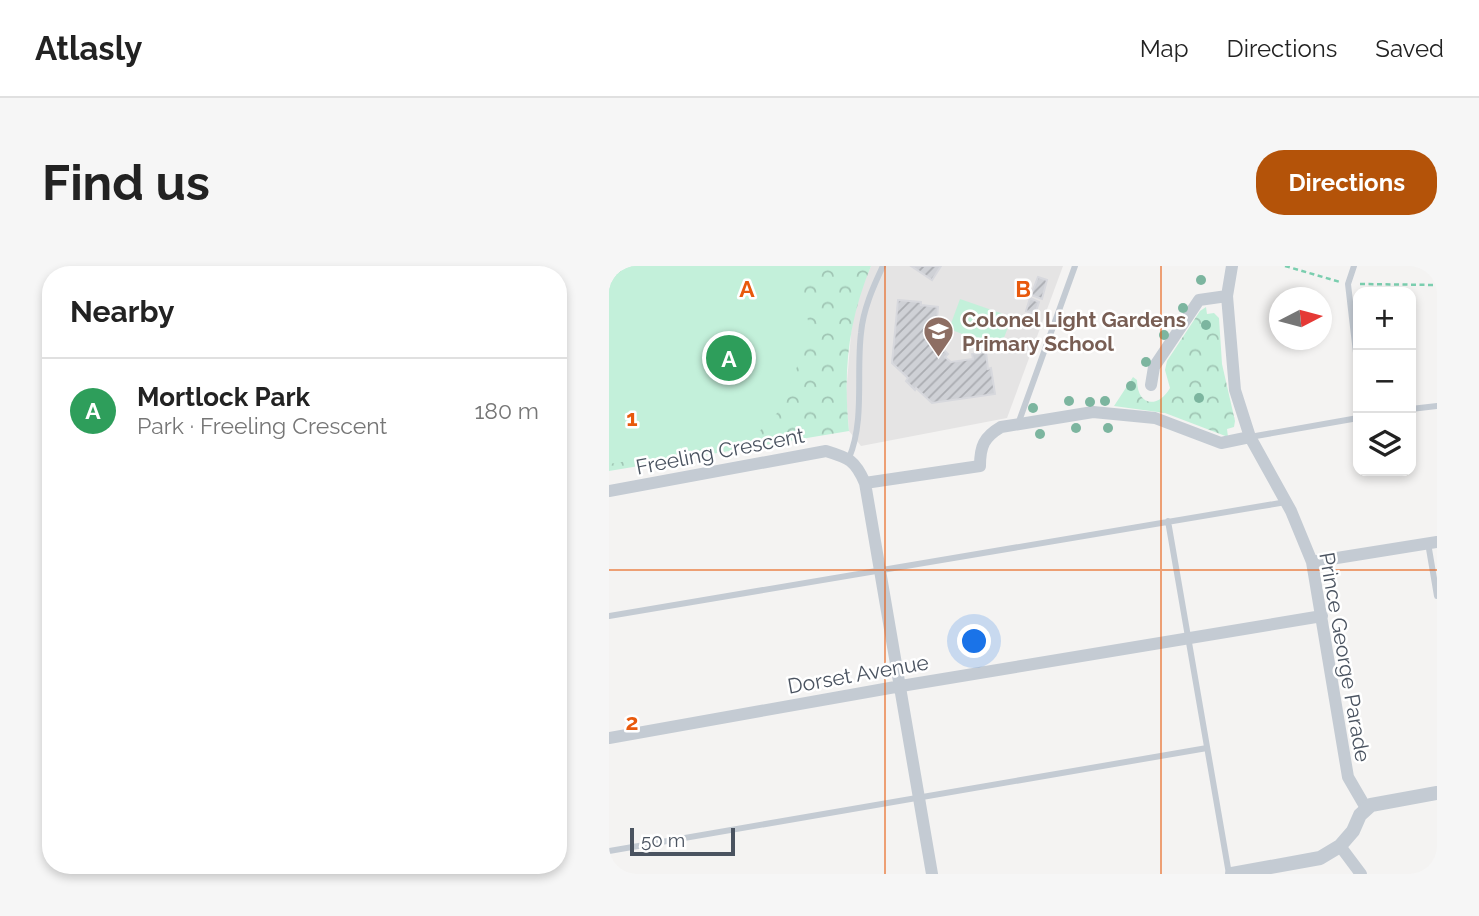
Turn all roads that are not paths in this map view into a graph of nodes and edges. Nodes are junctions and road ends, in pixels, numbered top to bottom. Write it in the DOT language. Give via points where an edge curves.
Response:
graph roads {
  1 [pos="883,266"];
  2 [pos="1075,266"];
  3 [pos="1232,266"];
  4 [pos="1354,266"];
  5 [pos="1227,296"];
  6 [pos="1356,350"];
  7 [pos="1151,385"];
  8 [pos="1437,405"];
  9 [pos="1416,409"];
  10 [pos="1353,419"];
  11 [pos="1018,424"];
  12 [pos="1250,437"];
  13 [pos="849,458"];
  14 [pos="865,483"];
  15 [pos="609,491"];
  16 [pos="1286,502"];
  17 [pos="1168,521"];
  18 [pos="1433,542"];
  19 [pos="1312,562"];
  20 [pos="879,570"];
  21 [pos="1437,596"];
  22 [pos="609,616"];
  23 [pos="1322,616"];
  24 [pos="1189,638"];
  25 [pos="901,686"];
  26 [pos="609,738"];
  27 [pos="1207,748"];
  28 [pos="1437,793"];
  29 [pos="919,799"];
  30 [pos="1366,808"];
  31 [pos="1340,846"];
  32 [pos="609,851"];
  33 [pos="932,874"];
  34 [pos="1230,874"];
  35 [pos="1361,874"];
  1 -- 13 [label="lane" via="861,332 857,432"];
  2 -- 11 [label="lane"];
  3 -- 5 [label="street, Prince George Parade"];
  4 -- 6 [label="lane" via="1348,284"];
  5 -- 7 [label="street" via="1199,300 1154,367"];
  5 -- 12 [label="street, Prince George Parade" via="1235,390"];
  8 -- 9 [label="lane"];
  10 -- 12 [label="lane"];
  11 -- 12 [label="street" via="1093,412 1155,418 1221,443"];
  11 -- 14 [label="street" via="989,433 982,443 980,466"];
  12 -- 16 [label="street, Prince George Parade"];
  13 -- 14 [label="street"];
  13 -- 15 [label="street, Freeling Crescent" via="826,451"];
  14 -- 20 [label="street"];
  16 -- 17 [label="lane"];
  16 -- 19 [label="street, Prince George Parade"];
  17 -- 20 [label="lane"];
  17 -- 24 [label="lane"];
  18 -- 19 [label="street"];
  18 -- 21 [label="lane"];
  19 -- 23 [label="street, Prince George Parade"];
  20 -- 22 [label="lane"];
  20 -- 25 [label="street"];
  23 -- 24 [label="street, Dorset Avenue"];
  23 -- 30 [label="street, Prince George Parade" via="1348,776"];
  24 -- 25 [label="street, Dorset Avenue"];
  24 -- 27 [label="lane"];
  25 -- 26 [label="street, Dorset Avenue"];
  25 -- 29 [label="street"];
  27 -- 29 [label="lane"];
  27 -- 34 [label="lane"];
  28 -- 30 [label="street"];
  29 -- 32 [label="lane"];
  29 -- 33 [label="street"];
  30 -- 31 [label="street"];
  31 -- 34 [label="street" via="1309,861"];
  31 -- 35 [label="street"];
}
